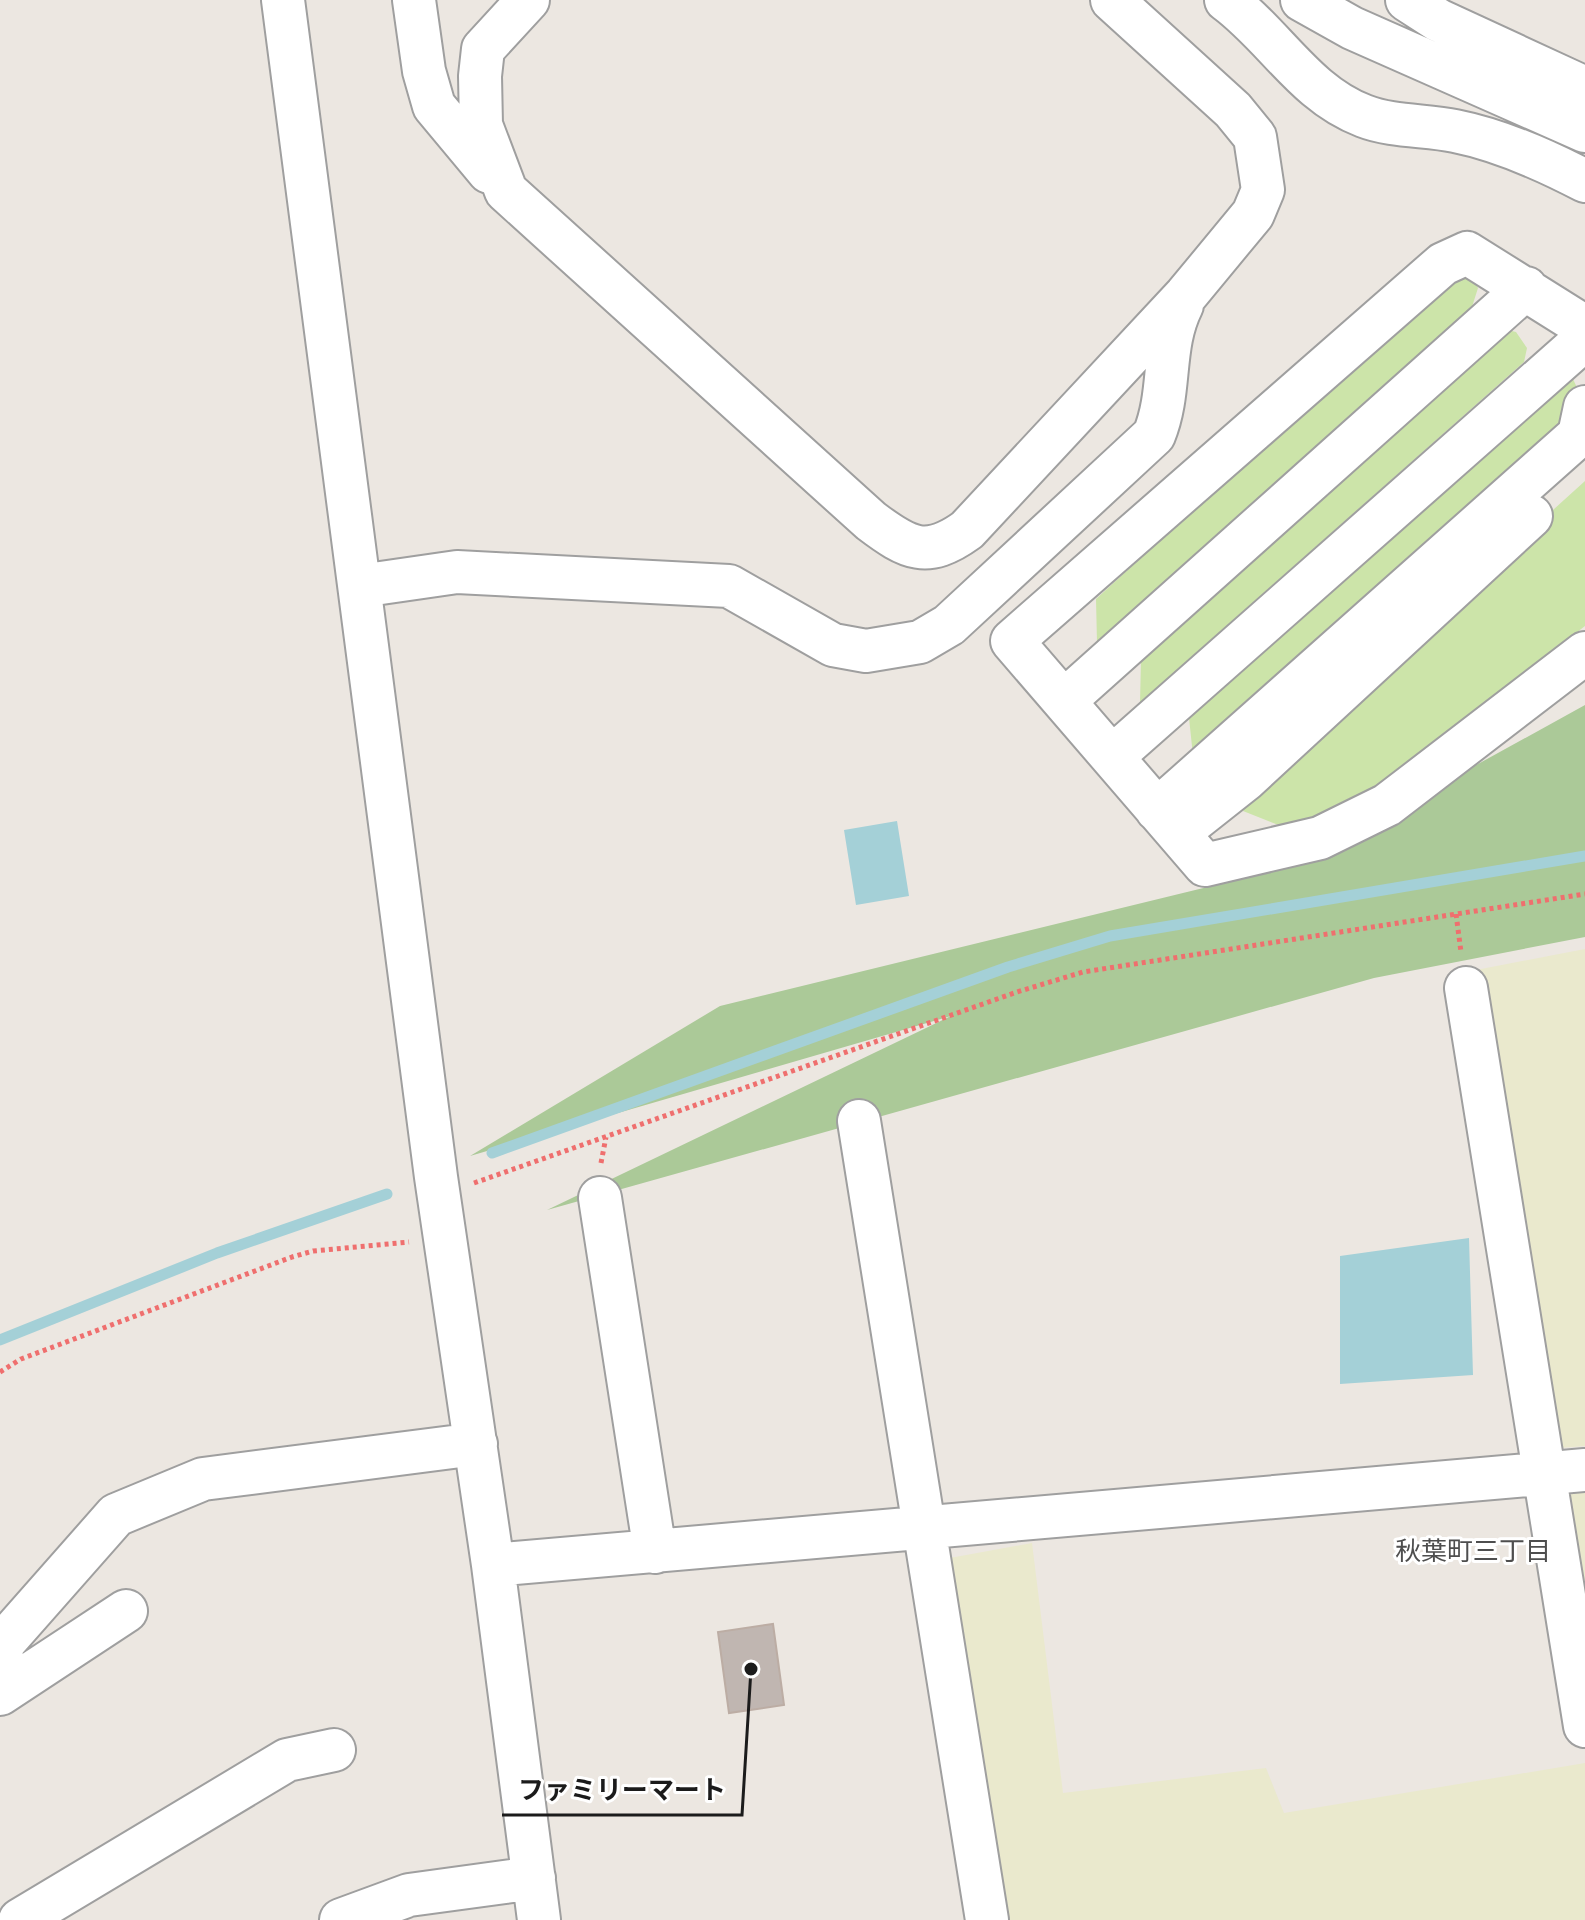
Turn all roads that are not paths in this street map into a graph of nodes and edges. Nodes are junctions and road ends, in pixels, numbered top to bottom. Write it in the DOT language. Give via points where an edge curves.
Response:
graph roads {
  1 [pos="283,0"];
  2 [pos="414,0"];
  3 [pos="528,0"];
  4 [pos="1112,0"];
  5 [pos="1226,0"];
  6 [pos="1302,0"];
  7 [pos="1407,0"];
  8 [pos="1585,88"];
  9 [pos="1585,131"];
  10 [pos="1585,181"];
  11 [pos="506,191"];
  12 [pos="1526,288"];
  13 [pos="1186,295"];
  14 [pos="1585,327"];
  15 [pos="1585,339"];
  16 [pos="1585,407"];
  17 [pos="1585,465"];
  18 [pos="360,586"];
  19 [pos="1585,653"];
  20 [pos="1064,701"];
  21 [pos="1112,757"];
  22 [pos="1168,821"];
  23 [pos="1466,988"];
  24 [pos="859,1121"];
  25 [pos="600,1198"];
  26 [pos="476,1444"];
  27 [pos="1585,1470"];
  28 [pos="1542,1473"];
  29 [pos="922,1528"];
  30 [pos="655,1552"];
  31 [pos="493,1565"];
  32 [pos="126,1611"];
  33 [pos="0,1656"];
  34 [pos="0,1694"];
  35 [pos="1585,1726"];
  36 [pos="334,1750"];
  37 [pos="534,1878"];
  38 [pos="20,1920"];
  39 [pos="341,1920"];
  40 [pos="539,1920"];
  41 [pos="987,1920"];
  1 -- 18 [label="street"];
  2 -- 11 [label="street" via="434,106"];
  3 -- 11 [label="street" via="483,49 481,125"];
  4 -- 13 [label="street" via="1233,110 1255,137 1263,190 1253,214"];
  5 -- 10 [label="street" via="1313,87 1365,117 1458,131 1547,161"];
  6 -- 9 [label="street" via="1352,28"];
  7 -- 8 [label="street" via="1438,20"];
  11 -- 13 [label="street" via="871,521 915,548 944,547 967,530"];
  12 -- 14 [label="street"];
  12 -- 20 [label="street"];
  12 -- 20 [label="street" via="1467,253 1443,264 1012,641"];
  13 -- 18 [label="street" via="1173,322 1165,408 1154,435 949,625 920,642 866,651 833,645 729,586 457,572"];
  15 -- 21 [label="street"];
  16 -- 22 [label="street" via="1579,435"];
  17 -- 22 [label="street" via="1245,780"];
  18 -- 26 [label="street"];
  19 -- 22 [label="street" via="1387,805 1320,838 1205,865"];
  20 -- 21 [label="street"];
  21 -- 22 [label="street"];
  23 -- 28 [label="street"];
  24 -- 29 [label="street"];
  25 -- 30 [label="street"];
  26 -- 31 [label="street"];
  26 -- 33 [label="street" via="203,1479 116,1515 4,1642"];
  27 -- 28 [label="street"];
  28 -- 29 [label="street"];
  28 -- 35 [label="street"];
  29 -- 30 [label="street"];
  29 -- 41 [label="street"];
  30 -- 31 [label="street"];
  31 -- 37 [label="street"];
  32 -- 34 [label="street"];
  36 -- 38 [label="street" via="287,1760"];
  37 -- 39 [label="street" via="409,1895"];
  37 -- 40 [label="street"];
}
